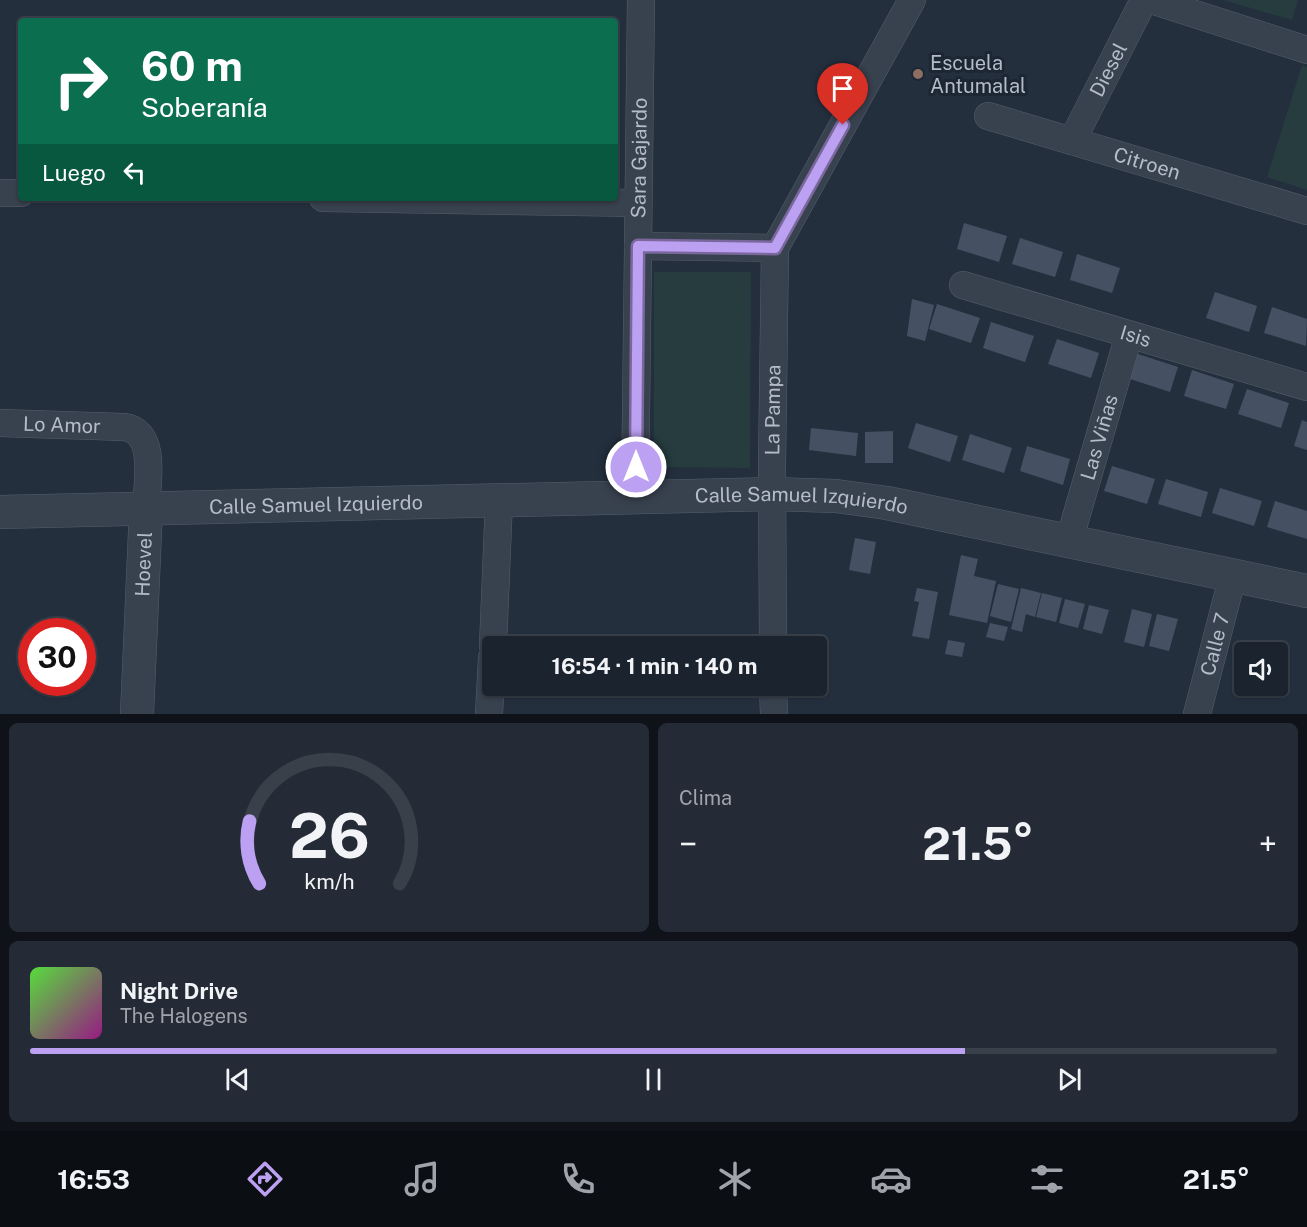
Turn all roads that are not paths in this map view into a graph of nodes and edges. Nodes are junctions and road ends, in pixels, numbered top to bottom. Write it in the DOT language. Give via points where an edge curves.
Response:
graph roads {
  1 [pos="640,0"];
  2 [pos="912,0"];
  3 [pos="1144,0"];
  4 [pos="1151,0"];
  5 [pos="1307,50"];
  6 [pos="988,116"];
  7 [pos="1072,141"];
  8 [pos="0,193"];
  9 [pos="18,194"];
  10 [pos="512,201"];
  11 [pos="638,203"];
  12 [pos="1307,211"];
  13 [pos="638,246"];
  14 [pos="775,248"];
  15 [pos="963,285"];
  16 [pos="1129,335"];
  17 [pos="1307,387"];
  18 [pos="0,423"];
  19 [pos="124,427"];
  20 [pos="772,494"];
  21 [pos="635,497"];
  22 [pos="499,500"];
  23 [pos="146,509"];
  24 [pos="0,512"];
  25 [pos="1069,541"];
  26 [pos="1233,575"];
  27 [pos="1307,591"];
  28 [pos="492,636"];
  29 [pos="773,636"];
  30 [pos="490,696"];
  31 [pos="773,696"];
  32 [pos="137,714"];
  33 [pos="489,714"];
  34 [pos="774,714"];
  35 [pos="1197,714"];
  1 -- 11 [label="street, Sara Gajardo"];
  2 -- 14 [label="street"];
  3 -- 7 [label="street, Diesel"];
  4 -- 5 [label="street"];
  6 -- 7 [label="street, Citroen"];
  7 -- 12 [label="street, Citroen"];
  8 -- 9 [label="street"];
  10 -- 11 [label="street"];
  11 -- 13 [label="street, Sara Gajardo"];
  13 -- 14 [label="street"];
  13 -- 21 [label="street, Sara Gajardo"];
  14 -- 20 [label="street, La Pampa"];
  15 -- 16 [label="street, Isis"];
  16 -- 17 [label="street, Isis"];
  16 -- 25 [label="street, Las Viñas"];
  18 -- 19 [label="street, Lo Amor"];
  19 -- 23 [label="street, Hoevel" via="141,435 147,446"];
  20 -- 21 [label="street, Calle Samuel Izquierdo"];
  20 -- 25 [label="street, Calle Samuel Izquierdo" via="870,500"];
  20 -- 29 [label="street, La Pampa"];
  21 -- 22 [label="street, Calle Samuel Izquierdo"];
  22 -- 23 [label="street, Calle Samuel Izquierdo"];
  22 -- 28 [label="street"];
  23 -- 24 [label="street, Calle Samuel Izquierdo"];
  23 -- 32 [label="street, Hoevel"];
  25 -- 26 [label="street, Calle Samuel Izquierdo"];
  26 -- 27 [label="street, Calle Samuel Izquierdo"];
  26 -- 35 [label="street, Calle 7"];
  30 -- 33 [label="street"];
  31 -- 34 [label="street"];
}
